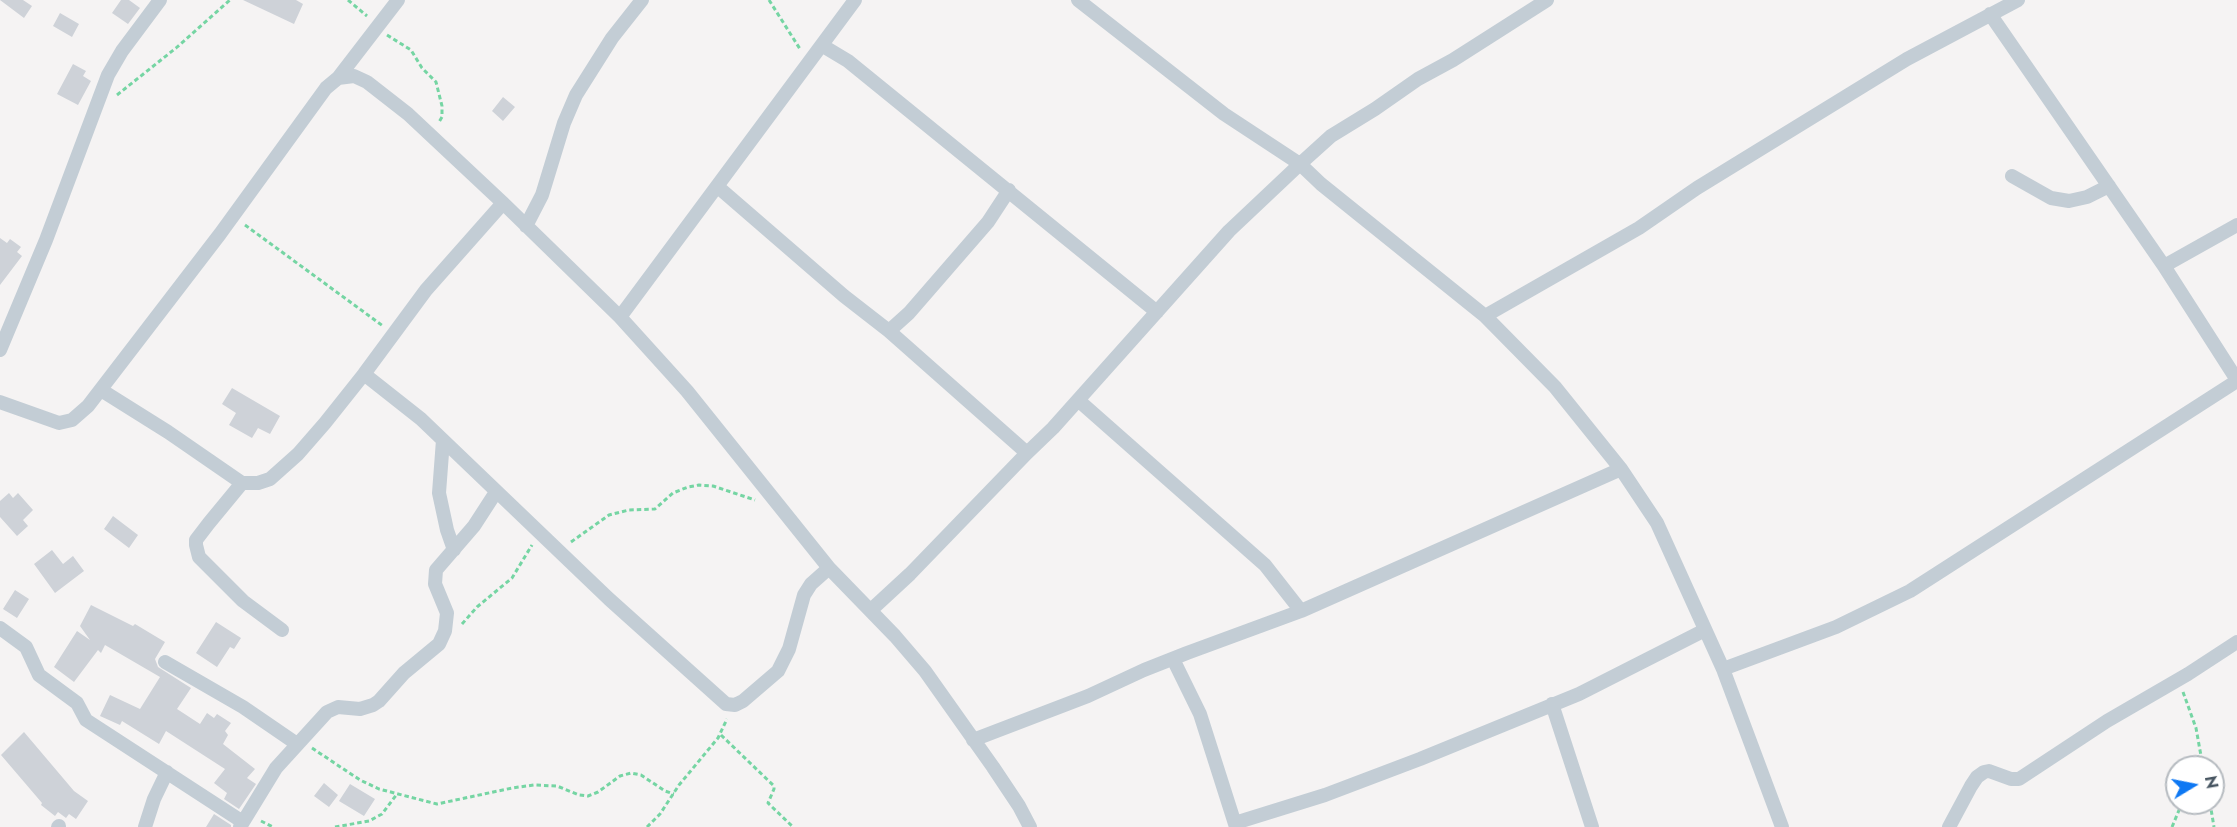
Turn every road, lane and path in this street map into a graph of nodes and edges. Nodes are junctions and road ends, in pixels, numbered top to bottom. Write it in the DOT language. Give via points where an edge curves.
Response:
graph roads {
  1 [pos="160,0"];
  2 [pos="230,0"];
  3 [pos="348,0"];
  4 [pos="398,0"];
  5 [pos="642,0"];
  6 [pos="769,0"];
  7 [pos="855,0"];
  8 [pos="1078,0"];
  9 [pos="1547,0"];
  10 [pos="2018,0"];
  11 [pos="1990,14"];
  12 [pos="376,27"];
  13 [pos="823,46"];
  14 [pos="811,62"];
  15 [pos="338,78"];
  16 [pos="93,112"];
  17 [pos="429,133"];
  18 [pos="1300,164"];
  19 [pos="2012,176"];
  20 [pos="2109,186"];
  21 [pos="718,187"];
  22 [pos="1009,190"];
  23 [pos="503,203"];
  24 [pos="233,216"];
  25 [pos="2237,225"];
  26 [pos="526,226"];
  27 [pos="2164,266"];
  28 [pos="1157,312"];
  29 [pos="1485,316"];
  30 [pos="620,317"];
  31 [pos="889,332"];
  32 [pos="394,334"];
  33 [pos="0,350"];
  34 [pos="364,374"];
  35 [pos="2237,381"];
  36 [pos="101,390"];
  37 [pos="1078,400"];
  38 [pos="0,402"];
  39 [pos="443,440"];
  40 [pos="1027,453"];
  41 [pos="1621,468"];
  42 [pos="242,483"];
  43 [pos="496,492"];
  44 [pos="778,503"];
  45 [pos="553,546"];
  46 [pos="454,550"];
  47 [pos="829,568"];
  48 [pos="871,610"];
  49 [pos="1301,611"];
  50 [pos="0,627"];
  51 [pos="282,630"];
  52 [pos="1705,630"];
  53 [pos="443,638"];
  54 [pos="2237,642"];
  55 [pos="1173,659"];
  56 [pos="165,662"];
  57 [pos="1723,669"];
  58 [pos="2179,679"];
  59 [pos="1552,704"];
  60 [pos="731,705"];
  61 [pos="720,735"];
  62 [pos="973,740"];
  63 [pos="298,742"];
  64 [pos="2200,752"];
  65 [pos="2199,755"];
  66 [pos="2201,755"];
  67 [pos="168,772"];
  68 [pos="397,794"];
  69 [pos="674,794"];
  70 [pos="241,824"];
  71 [pos="1235,825"];
  72 [pos="145,827"];
  73 [pos="335,827"];
  74 [pos="647,827"];
  75 [pos="793,827"];
  76 [pos="1030,827"];
  77 [pos="1592,827"];
  78 [pos="1782,827"];
  79 [pos="1949,827"];
  1 -- 16 [label="street" via="114,63"];
  2 -- 16 [label="path"];
  3 -- 12 [label="path"];
  4 -- 12 [label="street"];
  5 -- 26 [label="street" via="576,94 542,195"];
  6 -- 14 [label="path"];
  7 -- 13 [label="street"];
  8 -- 18 [label="street" via="1224,114"];
  9 -- 18 [label="street" via="1418,78 1331,136"];
  10 -- 11 [label="street"];
  11 -- 20 [label="street"];
  11 -- 29 [label="street" via="1907,59 1639,228"];
  12 -- 15 [label="street"];
  12 -- 17 [label="path" via="411,50 422,69 436,82 442,117"];
  13 -- 14 [label="street"];
  13 -- 22 [label="street" via="848,61"];
  14 -- 21 [label="street"];
  15 -- 17 [label="street" via="354,76 367,82"];
  15 -- 24 [label="street" via="319,98"];
  16 -- 33 [label="street"];
  17 -- 23 [label="street"];
  18 -- 28 [label="street" via="1229,231"];
  18 -- 29 [label="street"];
  19 -- 20 [label="street" via="2051,198 2069,201"];
  20 -- 27 [label="street"];
  21 -- 30 [label="street"];
  21 -- 31 [label="street"];
  22 -- 28 [label="street"];
  22 -- 31 [label="street" via="988,222"];
  23 -- 26 [label="street"];
  23 -- 32 [label="street" via="426,290"];
  24 -- 32 [label="path"];
  24 -- 36 [label="street"];
  25 -- 27 [label="street"];
  26 -- 30 [label="street"];
  27 -- 35 [label="street"];
  28 -- 37 [label="street"];
  29 -- 41 [label="street" via="1555,387"];
  30 -- 44 [label="street" via="687,391"];
  31 -- 40 [label="street"];
  32 -- 34 [label="street"];
  34 -- 39 [label="street"];
  34 -- 42 [label="street" via="298,454 274,476 258,483"];
  35 -- 57 [label="street" via="1910,591 1836,627"];
  36 -- 38 [label="street" via="72,420 62,423"];
  36 -- 42 [label="street"];
  37 -- 40 [label="street"];
  37 -- 49 [label="street" via="1265,565"];
  39 -- 43 [label="street"];
  39 -- 46 [label="street" via="439,494"];
  40 -- 48 [label="street"];
  41 -- 49 [label="street"];
  41 -- 52 [label="street" via="1657,523"];
  42 -- 51 [label="street" via="196,545 200,557 236,594"];
  43 -- 45 [label="street"];
  43 -- 46 [label="street"];
  44 -- 45 [label="path" via="743,497 713,486 688,486 655,509 609,515"];
  44 -- 47 [label="street"];
  45 -- 53 [label="path" via="531,546 512,578 477,607 458,630"];
  45 -- 60 [label="street" via="708,690"];
  46 -- 53 [label="street" via="434,576 447,613"];
  47 -- 48 [label="street"];
  47 -- 60 [label="street" via="804,595 789,649 778,671 743,701"];
  48 -- 62 [label="street" via="925,671"];
  49 -- 55 [label="street"];
  50 -- 67 [label="street" via="26,647 39,675 76,704 86,720"];
  52 -- 57 [label="street"];
  52 -- 59 [label="street"];
  53 -- 63 [label="street" via="380,701 366,708 332,709"];
  54 -- 58 [label="street"];
  55 -- 62 [label="street"];
  55 -- 71 [label="street" via="1200,714"];
  56 -- 63 [label="street"];
  57 -- 78 [label="street"];
  58 -- 64 [label="path"];
  58 -- 79 [label="street" via="2019,779 1984,772 1971,786"];
  59 -- 71 [label="street" via="1420,759"];
  59 -- 77 [label="street"];
  60 -- 61 [label="path"];
  61 -- 69 [label="path"];
  61 -- 75 [label="path" via="774,786 768,803"];
  62 -- 76 [label="street"];
  63 -- 68 [label="path" via="360,780"];
  63 -- 70 [label="street" via="276,768"];
  64 -- 65 [label="path"];
  64 -- 66 [label="path"];
  67 -- 70 [label="street"];
  67 -- 72 [label="street"];
  68 -- 69 [label="path" via="444,804 512,788 544,785 588,796 631,773"];
  68 -- 73 [label="path" via="382,814 369,821"];
  69 -- 74 [label="path"];
}
